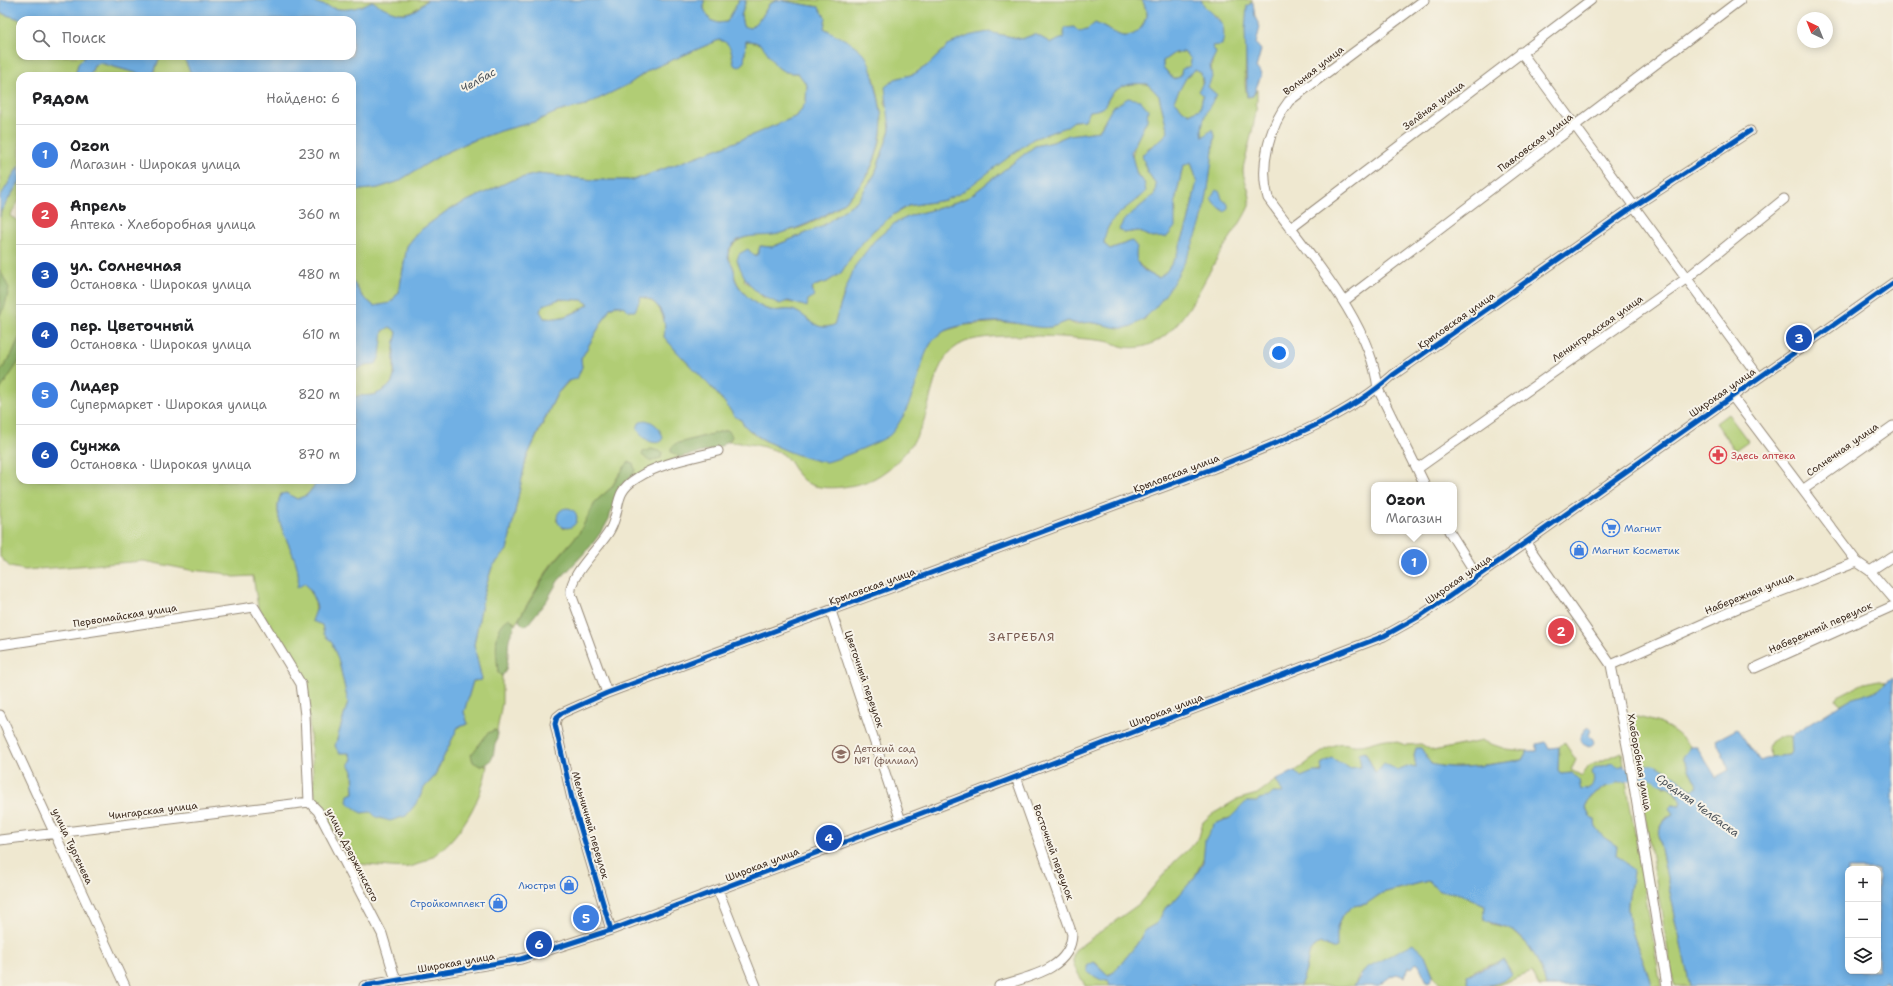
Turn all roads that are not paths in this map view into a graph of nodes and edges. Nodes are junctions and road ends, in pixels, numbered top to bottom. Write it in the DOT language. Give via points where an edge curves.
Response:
graph roads {
  1 [pos="1424,0"];
  2 [pos="1591,0"];
  3 [pos="1740,0"];
  4 [pos="1521,52"];
  5 [pos="1574,125"];
  6 [pos="1750,131"];
  7 [pos="1784,199"];
  8 [pos="1634,207"];
  9 [pos="1290,229"];
  10 [pos="1687,278"];
  11 [pos="1893,283"];
  12 [pos="1344,301"];
  13 [pos="1759,377"];
  14 [pos="1378,389"];
  15 [pos="1732,396"];
  16 [pos="1893,426"];
  17 [pos="718,451"];
  18 [pos="1416,469"];
  19 [pos="1423,482"];
  20 [pos="1804,489"];
  21 [pos="1451,534"];
  22 [pos="1526,542"];
  23 [pos="1893,556"];
  24 [pos="1857,562"];
  25 [pos="1870,571"];
  26 [pos="1478,577"];
  27 [pos="1893,598"];
  28 [pos="1893,606"];
  29 [pos="831,611"];
  30 [pos="0,646"];
  31 [pos="1611,665"];
  32 [pos="1755,668"];
  33 [pos="607,693"];
  34 [pos="0,715"];
  35 [pos="556,724"];
  36 [pos="1016,777"];
  37 [pos="309,802"];
  38 [pos="901,821"];
  39 [pos="56,833"];
  40 [pos="0,840"];
  41 [pos="718,890"];
  42 [pos="612,930"];
  43 [pos="396,981"];
  44 [pos="125,986"];
  45 [pos="365,986"];
  46 [pos="756,986"];
  47 [pos="999,986"];
  48 [pos="1667,986"];
  1 -- 9 [label="street, Вольная улица" via="1289,101 1281,112 1270,138 1264,185 1268,198"];
  2 -- 4 [label="street, Зелёная улица"];
  3 -- 5 [label="street, Павловская улица"];
  4 -- 5 [label="street"];
  4 -- 9 [label="street, Зелёная улица"];
  5 -- 8 [label="street"];
  5 -- 12 [label="street, Павловская улица"];
  6 -- 8 [label="street, Крыловская улица"];
  7 -- 10 [label="street, Ленинградская улица"];
  8 -- 10 [label="street"];
  8 -- 14 [label="street, Крыловская улица" via="1393,375"];
  9 -- 12 [label="street, Вольная улица"];
  10 -- 13 [label="street"];
  10 -- 18 [label="street, Ленинградская улица"];
  11 -- 13 [label="street, Широкая улица"];
  12 -- 14 [label="street, Вольная улица" via="1369,350"];
  13 -- 15 [label="street, Широкая улица"];
  14 -- 18 [label="street, Вольная улица"];
  14 -- 29 [label="street, Крыловская улица" via="1326,420 1216,467"];
  15 -- 20 [label="street"];
  15 -- 22 [label="street, Широкая улица"];
  16 -- 20 [label="street, Солнечная улица"];
  17 -- 33 [label="street" via="656,468 624,487 610,531 571,586 571,594"];
  18 -- 19 [label="street, Вольная улица"];
  20 -- 24 [label="street"];
  21 -- 26 [label="street"];
  22 -- 26 [label="street, Широкая улица"];
  22 -- 31 [label="street, Хлеборобная улица"];
  23 -- 25 [label="street"];
  24 -- 25 [label="street"];
  24 -- 31 [label="street, Набережная улица" via="1738,608"];
  25 -- 27 [label="street"];
  26 -- 36 [label="street, Широкая улица" via="1420,616 1384,636"];
  28 -- 32 [label="street, Набережный переулок"];
  29 -- 33 [label="street, Крыловская улица"];
  29 -- 38 [label="street, Цветочный переулок"];
  30 -- 37 [label="street, Первомайская улица" via="254,607 301,684"];
  31 -- 48 [label="street, Хлеборобная улица" via="1629,756"];
  33 -- 35 [label="street, Крыловская улица" via="570,708 557,717"];
  34 -- 39 [label="street, улица Тургенева"];
  35 -- 42 [label="street, Мельничный переулок" via="572,799"];
  36 -- 38 [label="street, Широкая улица"];
  36 -- 47 [label="street, Восточный переулок" via="1072,934 1070,949 1053,967"];
  37 -- 39 [label="street, Чингарская улица"];
  37 -- 43 [label="street, улица Дзержинского" via="318,811 382,934"];
  38 -- 41 [label="street, Широкая улица"];
  39 -- 40 [label="street, Чингарская улица"];
  39 -- 44 [label="street, улица Тургенева"];
  41 -- 42 [label="street, Широкая улица"];
  41 -- 46 [label="street"];
  42 -- 43 [label="street, Широкая улица" via="521,959"];
  43 -- 45 [label="street, Широкая улица"];
}
